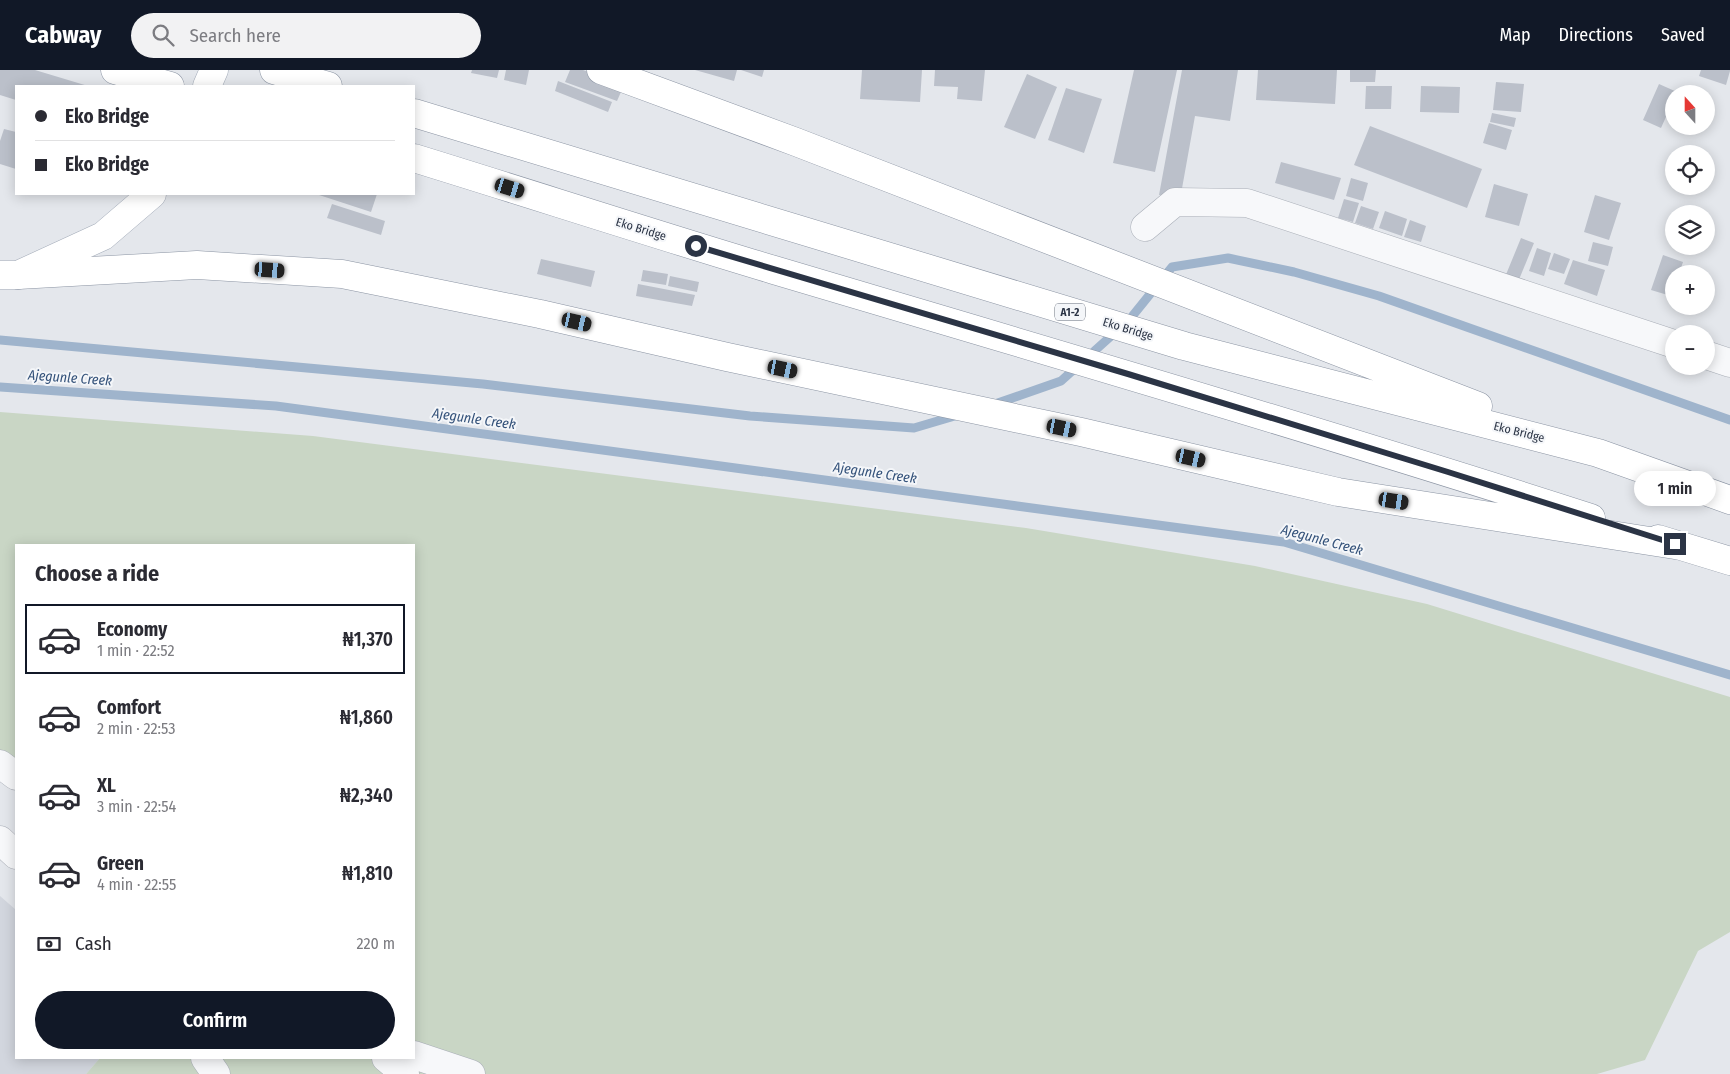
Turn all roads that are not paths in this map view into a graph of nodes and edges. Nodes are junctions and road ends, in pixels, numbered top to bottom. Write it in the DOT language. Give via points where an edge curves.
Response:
graph roads {
  1 [pos="115,70"];
  2 [pos="214,70"];
  3 [pos="274,70"];
  4 [pos="601,70"];
  5 [pos="167,85"];
  6 [pos="207,85"];
  7 [pos="325,85"];
  8 [pos="415,112"];
  9 [pos="415,158"];
  10 [pos="151,195"];
  11 [pos="1145,227"];
  12 [pos="9,275"];
  13 [pos="1665,341"];
  14 [pos="1715,358"];
  15 [pos="1730,363"];
  16 [pos="1598,453"];
  17 [pos="1730,500"];
  18 [pos="1675,544"];
  19 [pos="1730,561"];
  20 [pos="0,764"];
  21 [pos="15,775"];
  22 [pos="0,840"];
  23 [pos="15,854"];
  24 [pos="415,1055"];
  25 [pos="197,1059"];
  26 [pos="205,1059"];
  27 [pos="387,1059"];
  28 [pos="203,1074"];
  29 [pos="216,1074"];
  30 [pos="405,1074"];
  31 [pos="471,1074"];
  1 -- 5 [label="main road"];
  2 -- 6 [label="main road"];
  3 -- 7 [label="main road"];
  4 -- 16 [label="main road"];
  8 -- 16 [label="main road, Eko Bridge / A1-2" via="1184,346"];
  9 -- 18 [label="main road, Eko Bridge" via="771,269 1110,368"];
  10 -- 12 [label="main road" via="103,236"];
  11 -- 13 [label="street" via="1175,202 1247,203"];
  12 -- 18 [label="main road" via="197,265 342,274 1071,430 1338,492"];
  14 -- 15 [label="street"];
  16 -- 17 [label="main road, Eko Bridge / A1-2"];
  18 -- 19 [label="main road, Eko Bridge"];
  20 -- 21 [label="street"];
  22 -- 23 [label="street"];
  24 -- 31 [label="street"];
  25 -- 28 [label="street"];
  26 -- 29 [label="street"];
  27 -- 30 [label="street"];
}
